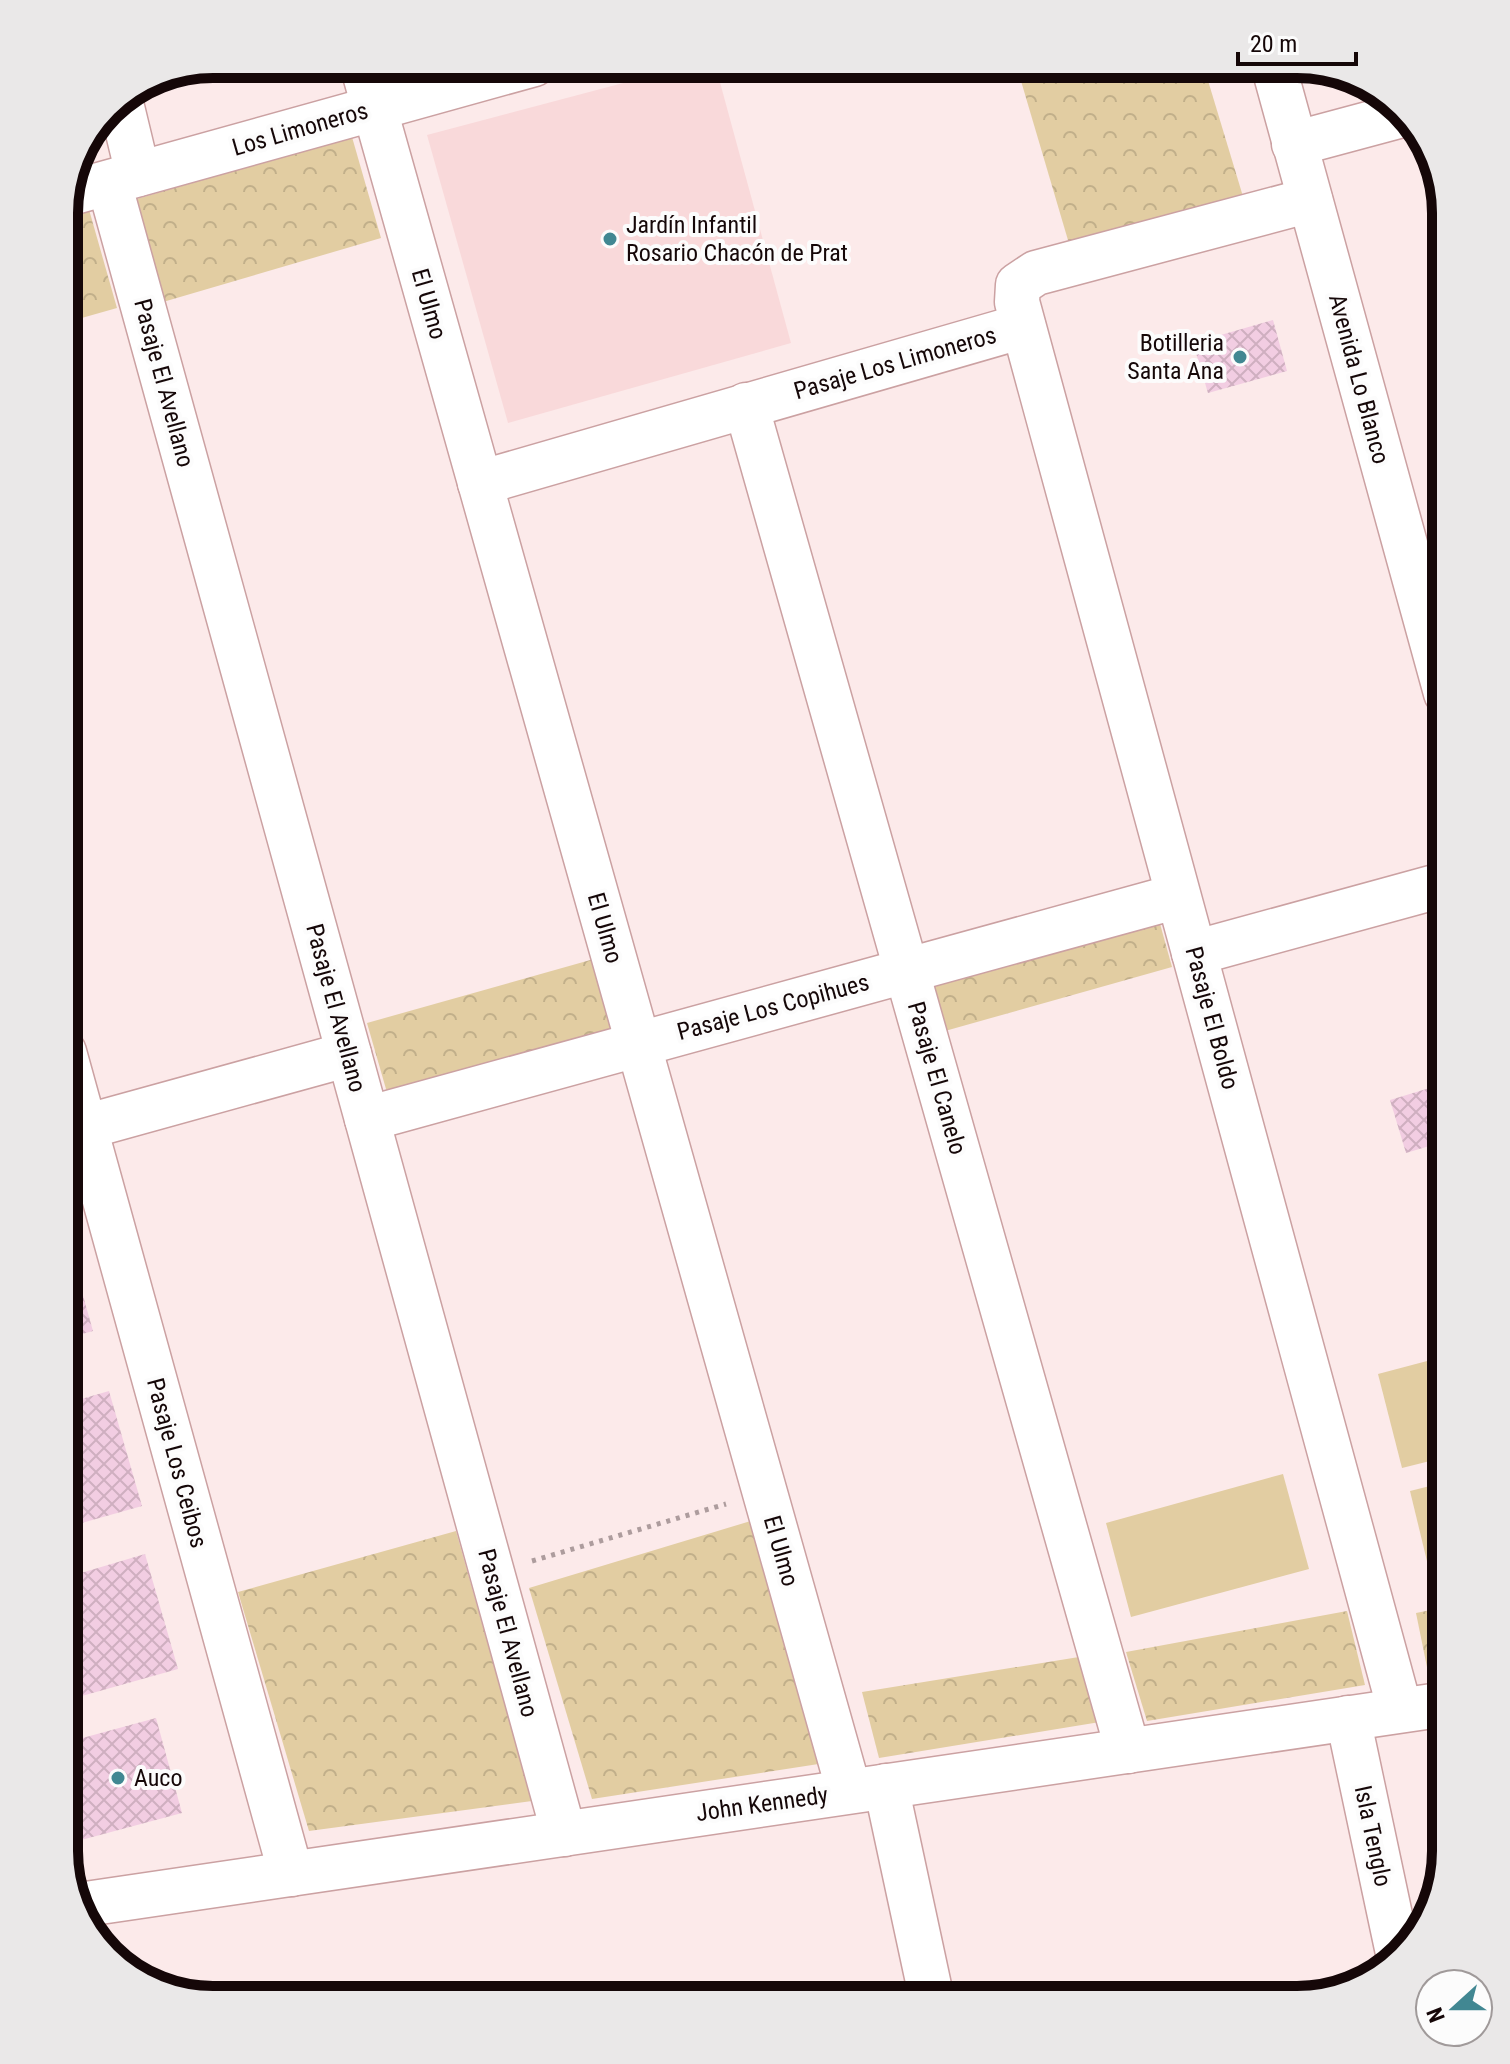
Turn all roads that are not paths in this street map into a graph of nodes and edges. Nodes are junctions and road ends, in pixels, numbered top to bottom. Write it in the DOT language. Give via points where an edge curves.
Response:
graph roads {
  1 [pos="366,78"];
  2 [pos="484,78"];
  3 [pos="1277,78"];
  4 [pos="374,109"];
  5 [pos="121,116"];
  6 [pos="1392,118"];
  7 [pos="1294,144"];
  8 [pos="123,178"];
  9 [pos="81,190"];
  10 [pos="1310,200"];
  11 [pos="1023,326"];
  12 [pos="746,405"];
  13 [pos="480,483"];
  14 [pos="1432,642"];
  15 [pos="1432,888"];
  16 [pos="1178,896"];
  17 [pos="1194,953"];
  18 [pos="906,971"];
  19 [pos="638,1044"];
  20 [pos="349,1054"];
  21 [pos="78,1102"];
  22 [pos="367,1119"];
  23 [pos="85,1127"];
  24 [pos="1432,1706"];
  25 [pos="1400,1710"];
  26 [pos="1348,1718"];
  27 [pos="1128,1751"];
  28 [pos="867,1789"];
  29 [pos="564,1834"];
  30 [pos="291,1874"];
  31 [pos="89,1904"];
  32 [pos="1396,1942"];
  33 [pos="928,1986"];
  1 -- 4 [label="street, El Ulmo"];
  2 -- 4 [label="street, Los Limoneros"];
  3 -- 7 [label="street, Avenida Lo Blanco"];
  4 -- 8 [label="street, Los Limoneros"];
  4 -- 13 [label="street, El Ulmo"];
  5 -- 8 [label="street, Pasaje El Avellano"];
  6 -- 7 [label="street"];
  7 -- 10 [label="street, Avenida Lo Blanco"];
  8 -- 9 [label="street, Los Limoneros"];
  8 -- 20 [label="street, Pasaje El Avellano"];
  10 -- 11 [label="street, Pasaje Los Limoneros" via="1036,273 1018,285"];
  10 -- 14 [label="street, Avenida Lo Blanco"];
  11 -- 12 [label="street, Pasaje Los Limoneros"];
  11 -- 16 [label="street, Pasaje El Boldo"];
  12 -- 13 [label="street, Pasaje Los Limoneros"];
  12 -- 18 [label="street, Pasaje El Canelo"];
  13 -- 19 [label="street, El Ulmo"];
  15 -- 17 [label="street"];
  16 -- 17 [label="street, Pasaje El Boldo"];
  16 -- 18 [label="street, Pasaje Los Copihues"];
  17 -- 25 [label="street, Pasaje El Boldo"];
  18 -- 19 [label="street, Pasaje Los Copihues"];
  18 -- 27 [label="street, Pasaje El Canelo"];
  19 -- 22 [label="street, Pasaje Los Copihues"];
  19 -- 28 [label="street, El Ulmo" via="765,1493"];
  20 -- 22 [label="street, Pasaje El Avellano"];
  20 -- 23 [label="street"];
  21 -- 23 [label="street, Pasaje Los Ceibos"];
  22 -- 29 [label="street, Pasaje El Avellano"];
  23 -- 30 [label="street, Pasaje Los Ceibos"];
  24 -- 25 [label="street, John Kennedy"];
  25 -- 26 [label="street, John Kennedy"];
  26 -- 27 [label="street, John Kennedy"];
  26 -- 32 [label="street, Isla Tenglo"];
  27 -- 28 [label="street, John Kennedy"];
  28 -- 29 [label="street, John Kennedy"];
  28 -- 33 [label="street, El Ulmo"];
  29 -- 30 [label="street, John Kennedy"];
  30 -- 31 [label="street, John Kennedy"];
}
